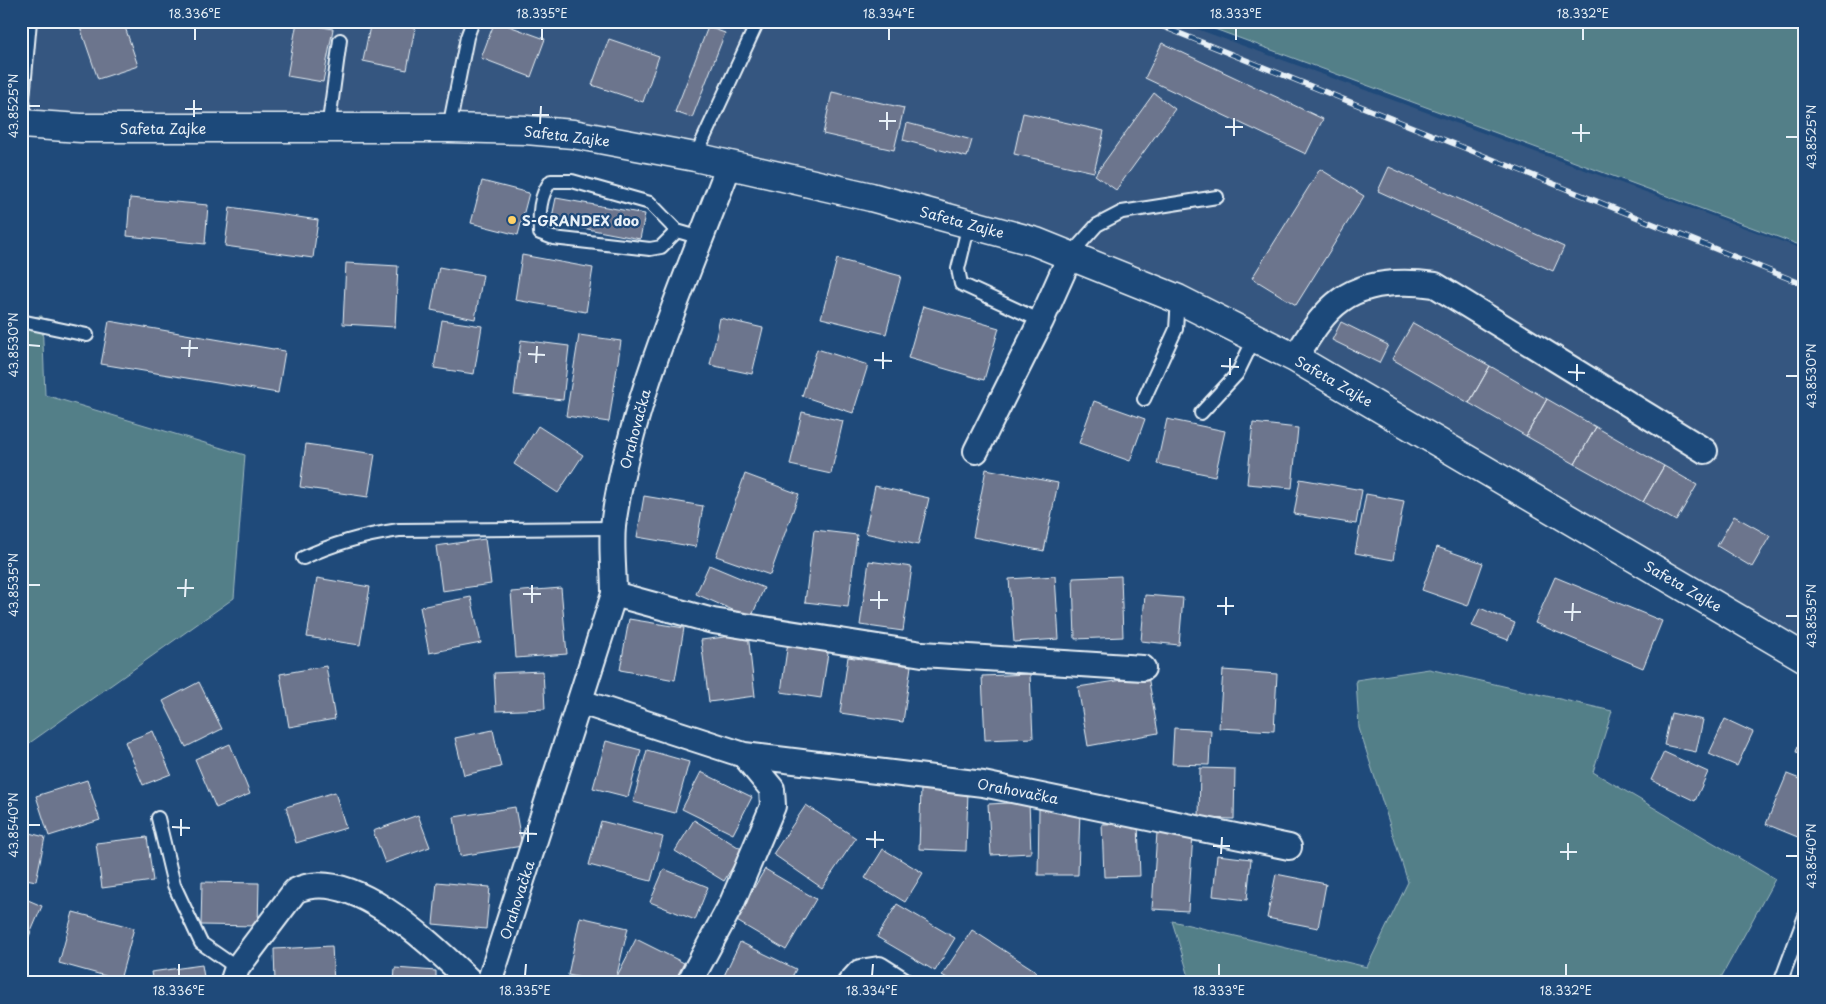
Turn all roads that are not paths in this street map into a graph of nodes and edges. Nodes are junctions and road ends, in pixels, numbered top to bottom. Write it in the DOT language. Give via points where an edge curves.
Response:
graph roads {
  1 [pos="30,21"];
  2 [pos="473,21"];
  3 [pos="758,21"];
  4 [pos="340,40"];
  5 [pos="24,67"];
  6 [pos="24,125"];
  7 [pos="449,128"];
  8 [pos="328,129"];
  9 [pos="695,157"];
  10 [pos="729,165"];
  11 [pos="1217,197"];
  12 [pos="970,224"];
  13 [pos="677,231"];
  14 [pos="701,238"];
  15 [pos="1071,254"];
  16 [pos="1178,299"];
  17 [pos="1041,320"];
  18 [pos="21,321"];
  19 [pos="87,334"];
  20 [pos="1255,337"];
  21 [pos="1295,358"];
  22 [pos="1144,399"];
  23 [pos="1201,413"];
  24 [pos="1705,450"];
  25 [pos="976,451"];
  26 [pos="613,528"];
  27 [pos="303,558"];
  28 [pos="614,594"];
  29 [pos="1805,658"];
  30 [pos="1144,668"];
  31 [pos="581,702"];
  32 [pos="744,755"];
  33 [pos="158,818"];
  34 [pos="1289,847"];
  35 [pos="1805,916"];
  36 [pos="235,975"];
  37 [pos="472,983"];
  38 [pos="489,983"];
  39 [pos="689,983"];
  40 [pos="850,983"];
  41 [pos="901,983"];
  42 [pos="1780,983"];
  1 -- 5 [label="lane"];
  2 -- 7 [label="lane"];
  3 -- 9 [label="lane"];
  4 -- 8 [label="lane"];
  5 -- 6 [label="lane"];
  6 -- 8 [label="main road, Safeta Zajke"];
  7 -- 8 [label="main road, Safeta Zajke"];
  7 -- 9 [label="main road, Safeta Zajke" via="573,134"];
  9 -- 10 [label="main road, Safeta Zajke"];
  10 -- 12 [label="main road, Safeta Zajke" via="871,197"];
  10 -- 14 [label="street, Orahovačka"];
  11 -- 15 [label="lane" via="1122,212 1097,225"];
  12 -- 15 [label="main road, Safeta Zajke"];
  12 -- 17 [label="lane" via="958,269 961,284"];
  13 -- 13 [label="lane" via="650,203 572,181 551,181 540,204 540,233 553,238 650,250 661,247"];
  13 -- 14 [label="lane"];
  14 -- 26 [label="street, Orahovačka" via="629,439"];
  15 -- 16 [label="main road, Safeta Zajke"];
  15 -- 17 [label="street"];
  16 -- 20 [label="main road, Safeta Zajke"];
  16 -- 22 [label="lane" via="1176,329"];
  17 -- 25 [label="street"];
  18 -- 19 [label="lane"];
  20 -- 21 [label="main road, Safeta Zajke"];
  20 -- 23 [label="lane" via="1237,374"];
  21 -- 24 [label="street" via="1319,322 1341,299 1365,289 1405,281 1435,285"];
  21 -- 29 [label="main road, Safeta Zajke"];
  26 -- 27 [label="lane" via="399,530 367,534 336,543"];
  26 -- 28 [label="street, Orahovačka"];
  28 -- 30 [label="street" via="713,621 922,654"];
  28 -- 31 [label="street, Orahovačka"];
  31 -- 32 [label="street, Orahovačka"];
  31 -- 38 [label="street, Orahovačka"];
  32 -- 34 [label="street, Orahovačka" via="983,784"];
  32 -- 39 [label="street" via="772,789 773,806 732,903"];
  33 -- 36 [label="lane" via="174,885 201,943"];
  35 -- 42 [label="lane"];
  36 -- 37 [label="street" via="295,891 306,885 320,885 350,890 419,932"];
  40 -- 41 [label="street" via="860,972 879,969"];
}
